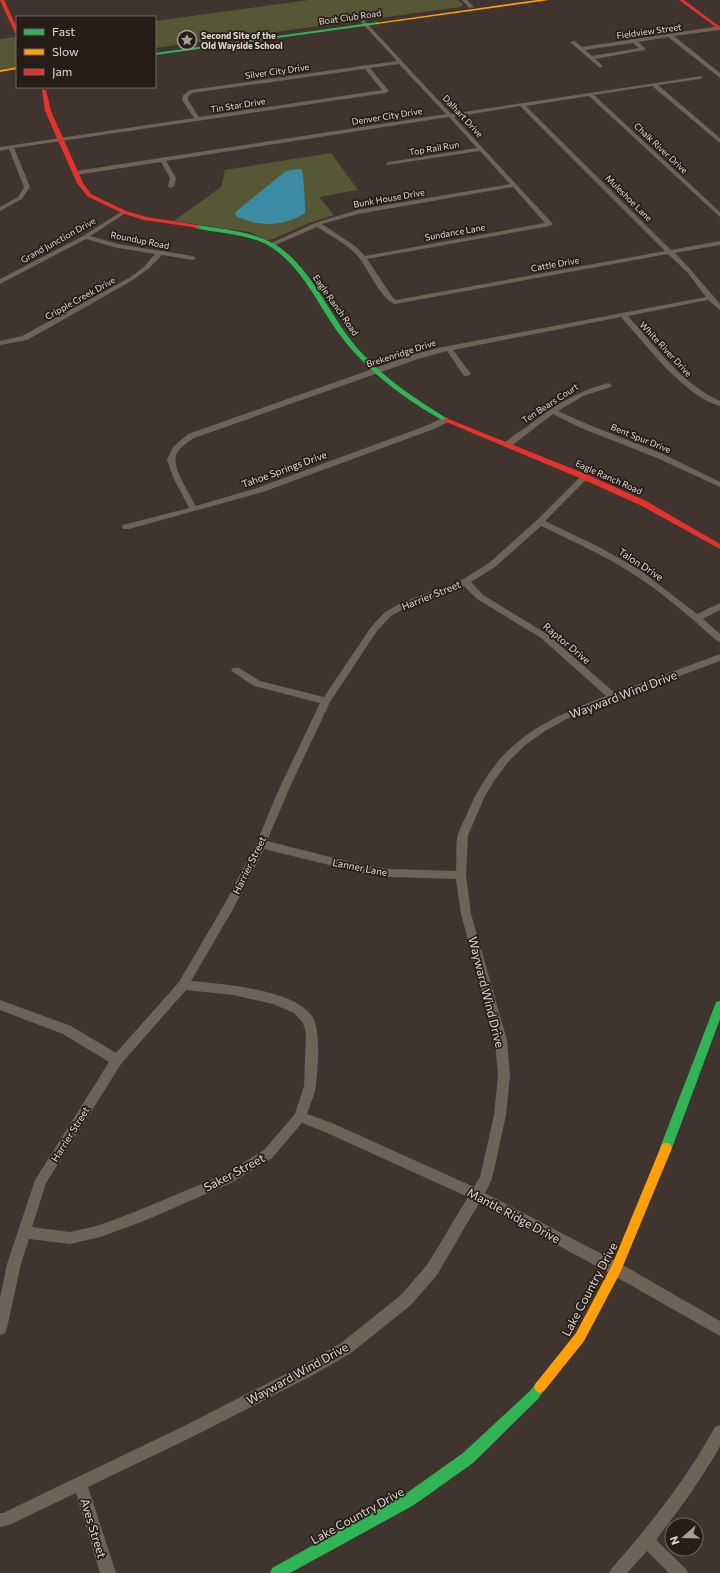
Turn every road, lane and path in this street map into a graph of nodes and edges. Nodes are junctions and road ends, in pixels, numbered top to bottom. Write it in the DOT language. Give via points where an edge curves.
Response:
graph roads {
  1 [pos="2,0"];
  2 [pos="464,0"];
  3 [pos="519,0"];
  4 [pos="547,0"];
  5 [pos="681,0"];
  6 [pos="471,7"];
  7 [pos="365,23"];
  8 [pos="720,28"];
  9 [pos="16,31"];
  10 [pos="670,36"];
  11 [pos="634,41"];
  12 [pos="573,42"];
  13 [pos="580,49"];
  14 [pos="156,50"];
  15 [pos="156,54"];
  16 [pos="591,58"];
  17 [pos="400,62"];
  18 [pos="600,66"];
  19 [pos="366,67"];
  20 [pos="16,68"];
  21 [pos="0,71"];
  22 [pos="16,72"];
  23 [pos="0,75"];
  24 [pos="720,76"];
  25 [pos="700,77"];
  26 [pos="654,85"];
  27 [pos="42,88"];
  28 [pos="590,94"];
  29 [pos="522,104"];
  30 [pos="450,116"];
  31 [pos="198,120"];
  32 [pos="61,140"];
  33 [pos="720,141"];
  34 [pos="11,147"];
  35 [pos="0,149"];
  36 [pos="481,149"];
  37 [pos="163,160"];
  38 [pos="389,164"];
  39 [pos="76,173"];
  40 [pos="514,185"];
  41 [pos="171,186"];
  42 [pos="0,209"];
  43 [pos="124,212"];
  44 [pos="720,215"];
  45 [pos="317,224"];
  46 [pos="550,224"];
  47 [pos="85,237"];
  48 [pos="720,243"];
  49 [pos="271,245"];
  50 [pos="670,252"];
  51 [pos="160,253"];
  52 [pos="193,258"];
  53 [pos="363,258"];
  54 [pos="0,282"];
  55 [pos="710,298"];
  56 [pos="720,308"];
  57 [pos="623,315"];
  58 [pos="0,343"];
  59 [pos="449,349"];
  60 [pos="375,372"];
  61 [pos="467,374"];
  62 [pos="608,385"];
  63 [pos="720,404"];
  64 [pos="553,411"];
  65 [pos="445,420"];
  66 [pos="507,445"];
  67 [pos="585,477"];
  68 [pos="720,485"];
  69 [pos="194,509"];
  70 [pos="540,522"];
  71 [pos="126,527"];
  72 [pos="720,547"];
  73 [pos="465,582"];
  74 [pos="720,606"];
  75 [pos="696,618"];
  76 [pos="720,639"];
  77 [pos="720,658"];
  78 [pos="236,670"];
  79 [pos="613,697"];
  80 [pos="326,701"];
  81 [pos="261,844"];
  82 [pos="461,875"];
  83 [pos="183,985"];
  84 [pos="0,1005"];
  85 [pos="720,1005"];
  86 [pos="117,1060"];
  87 [pos="300,1117"];
  88 [pos="477,1195"];
  89 [pos="24,1232"];
  90 [pos="616,1269"];
  91 [pos="0,1328"];
  92 [pos="720,1329"];
  93 [pos="720,1432"];
  94 [pos="80,1483"];
  95 [pos="0,1520"];
  96 [pos="647,1541"];
  97 [pos="108,1573"];
  98 [pos="277,1573"];
  99 [pos="617,1573"];
  100 [pos="680,1573"];
  1 -- 9 [label="street"];
  2 -- 6 [label="street"];
  3 -- 6 [label="street, Boat Club Road"];
  4 -- 7 [label="street, Boat Club Road"];
  5 -- 8 [label="street"];
  6 -- 7 [label="street, Boat Club Road"];
  7 -- 14 [label="street, Boat Club Road"];
  7 -- 15 [label="street, Boat Club Road"];
  7 -- 17 [label="street, Dalhart Drive"];
  8 -- 10 [label="street, Fieldview Street"];
  10 -- 11 [label="street, Fieldview Street"];
  10 -- 24 [label="street"];
  11 -- 13 [label="street, Fieldview Street"];
  11 -- 16 [label="street" via="643,49"];
  12 -- 13 [label="street"];
  13 -- 16 [label="street"];
  16 -- 18 [label="street"];
  17 -- 19 [label="street, Silver City Drive"];
  17 -- 30 [label="street, Dalhart Drive"];
  19 -- 31 [label="street, Silver City Drive" via="190,92 185,96 185,100"];
  19 -- 31 [label="street, Tin Star Drive" via="386,91"];
  20 -- 21 [label="street"];
  22 -- 23 [label="street"];
  25 -- 26 [label="street, Denver City Drive"];
  26 -- 28 [label="street, Denver City Drive"];
  26 -- 33 [label="street"];
  27 -- 32 [label="street, Eagle Ranch Road" via="48,111"];
  28 -- 29 [label="street, Denver City Drive"];
  28 -- 44 [label="street, Chalk River Drive"];
  29 -- 30 [label="street, Denver City Drive"];
  29 -- 50 [label="street, Muleshoe Lane"];
  30 -- 36 [label="street, Dalhart Drive"];
  30 -- 37 [label="street, Denver City Drive"];
  31 -- 32 [label="street, Tin Star Drive"];
  32 -- 34 [label="street, Tin Star Drive"];
  32 -- 39 [label="street, Eagle Ranch Road"];
  34 -- 35 [label="street, Tin Star Drive"];
  34 -- 42 [label="street" via="27,187 20,199"];
  36 -- 38 [label="street, Top Rail Run"];
  36 -- 40 [label="street, Dalhart Drive"];
  37 -- 39 [label="street, Denver City Drive"];
  37 -- 41 [label="street" via="173,178"];
  39 -- 43 [label="street, Eagle Ranch Road" via="89,195"];
  40 -- 45 [label="street, Bunk House Drive" via="357,212"];
  40 -- 46 [label="street, Dalhart Drive"];
  43 -- 47 [label="street, Grand Junction Drive"];
  43 -- 49 [label="street, Eagle Ranch Road" via="162,222 237,233"];
  45 -- 49 [label="street, Bunk House Drive"];
  45 -- 53 [label="street" via="346,241"];
  46 -- 53 [label="street, Sundance Lane"];
  47 -- 51 [label="street, Roundup Road"];
  47 -- 54 [label="street, Grand Junction Drive"];
  48 -- 50 [label="street, Cattle Drive"];
  49 -- 60 [label="street, Eagle Ranch Road" via="301,271 342,334"];
  50 -- 53 [label="street, Cattle Drive" via="399,302 390,299"];
  50 -- 55 [label="street, Muleshoe Lane"];
  51 -- 52 [label="street, Roundup Road"];
  51 -- 58 [label="street, Cripple Creek Drive" via="139,274 66,316 24,338"];
  55 -- 56 [label="street, Muleshoe Lane"];
  55 -- 57 [label="street, Brekenridge Drive"];
  57 -- 59 [label="street, Brekenridge Drive"];
  57 -- 63 [label="street, White River Drive" via="685,383"];
  59 -- 60 [label="street, Brekenridge Drive" via="415,357"];
  59 -- 61 [label="street"];
  60 -- 65 [label="street, Eagle Ranch Road"];
  60 -- 69 [label="street, Brekenridge Drive" via="191,436 174,452 171,461"];
  62 -- 64 [label="street, Ten Bears Court" via="584,392"];
  64 -- 66 [label="street, Ten Bears Court"];
  64 -- 68 [label="street, Bent Spur Drive" via="660,456"];
  65 -- 66 [label="street, Eagle Ranch Road"];
  65 -- 69 [label="street, Tahoe Springs Drive" via="260,490"];
  66 -- 67 [label="street, Eagle Ranch Road"];
  67 -- 70 [label="street, Harrier Street"];
  67 -- 72 [label="street, Eagle Ranch Road" via="643,503"];
  69 -- 71 [label="street, Tahoe Springs Drive"];
  70 -- 73 [label="street, Harrier Street" via="492,565"];
  70 -- 75 [label="street, Talon Drive" via="605,554 649,580"];
  73 -- 79 [label="street, Raptor Drive" via="480,597 544,636"];
  73 -- 80 [label="street, Harrier Street" via="404,605 388,614 374,629"];
  74 -- 75 [label="street"];
  75 -- 76 [label="street, Talon Drive"];
  77 -- 79 [label="street, Wayward Wind Drive"];
  78 -- 80 [label="street" via="257,684"];
  79 -- 82 [label="street, Wayward Wind Drive" via="571,713 542,728 505,760 490,778 463,835"];
  80 -- 81 [label="street, Harrier Street"];
  81 -- 82 [label="street, Lanner Lane" via="362,869 388,873"];
  81 -- 83 [label="street, Harrier Street" via="228,908"];
  82 -- 88 [label="street, Wayward Wind Drive" via="466,914 501,1040 504,1076 500,1115 486,1179"];
  83 -- 86 [label="street, Harrier Street"];
  83 -- 87 [label="street, Saker Street" via="233,990 274,1000 298,1009 308,1020 312,1033 310,1086"];
  84 -- 86 [label="street" via="67,1030"];
  85 -- 90 [label="street, Lake Country Drive" via="648,1194"];
  86 -- 89 [label="street, Harrier Street" via="41,1180"];
  87 -- 88 [label="street, Mantle Ridge Drive" via="328,1127"];
  87 -- 89 [label="street, Saker Street" via="268,1154 227,1179 139,1217 100,1231 70,1238"];
  88 -- 90 [label="street, Mantle Ridge Drive"];
  88 -- 94 [label="street, Wayward Wind Drive" via="432,1270 406,1300 346,1348 191,1430"];
  89 -- 91 [label="street, Harrier Street"];
  90 -- 92 [label="street, Mantle Ridge Drive"];
  90 -- 98 [label="street, Lake Country Drive" via="575,1343 534,1395 468,1458 409,1500"];
  93 -- 96 [label="street" via="699,1470"];
  94 -- 95 [label="street, Wayward Wind Drive"];
  94 -- 97 [label="street, Aves Street"];
  96 -- 99 [label="street"];
  96 -- 100 [label="street"];
}
